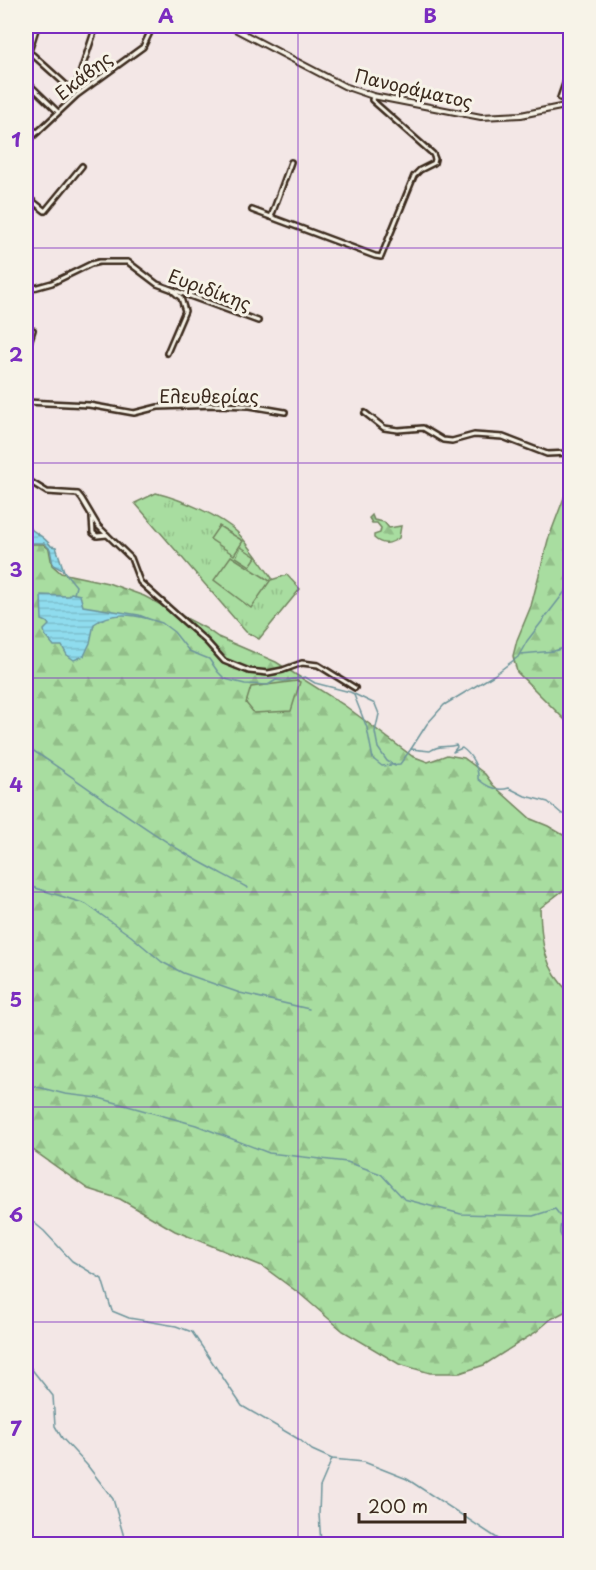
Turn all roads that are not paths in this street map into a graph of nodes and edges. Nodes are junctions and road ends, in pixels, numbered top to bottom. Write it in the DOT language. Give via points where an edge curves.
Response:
graph roads {
  1 [pos="37,26"];
  2 [pos="96,26"];
  3 [pos="153,26"];
  4 [pos="229,26"];
  5 [pos="27,52"];
  6 [pos="26,61"];
  7 [pos="570,69"];
  8 [pos="26,81"];
  9 [pos="75,93"];
  10 [pos="373,96"];
  11 [pos="570,103"];
  12 [pos="58,112"];
  13 [pos="26,128"];
  14 [pos="38,132"];
  15 [pos="26,143"];
  16 [pos="291,162"];
  17 [pos="82,166"];
  18 [pos="26,196"];
  19 [pos="252,210"];
  20 [pos="271,217"];
  21 [pos="172,290"];
  22 [pos="26,296"];
  23 [pos="258,321"];
  24 [pos="33,330"];
  25 [pos="26,352"];
  26 [pos="167,353"];
  27 [pos="26,402"];
  28 [pos="285,412"];
  29 [pos="364,413"];
  30 [pos="570,453"];
  31 [pos="26,479"];
  32 [pos="92,516"];
  33 [pos="107,534"];
  34 [pos="355,688"];
  1 -- 5 [label="street"];
  2 -- 9 [label="street"];
  3 -- 9 [label="street, Εκάβης" via="143,47"];
  4 -- 10 [label="main road, Πανοράματος" via="344,86"];
  5 -- 6 [label="street"];
  5 -- 9 [label="street"];
  7 -- 11 [label="street" via="560,98"];
  8 -- 12 [label="street"];
  9 -- 12 [label="street, Εκάβης"];
  10 -- 11 [label="main road, Πανοράματος" via="480,117 514,116"];
  10 -- 20 [label="street" via="372,100 435,159 414,176 382,256"];
  12 -- 14 [label="street, Εκάβης"];
  13 -- 14 [label="street"];
  14 -- 15 [label="street, Εκάβης"];
  16 -- 20 [label="street"];
  17 -- 18 [label="street" via="47,209"];
  19 -- 20 [label="street"];
  21 -- 22 [label="street, Ευριδίκης" via="128,262 109,261 91,264 34,288"];
  21 -- 23 [label="street, Ευριδίκης"];
  21 -- 26 [label="street" via="181,298 184,311"];
  24 -- 25 [label="street"];
  27 -- 28 [label="street, Ελευθερίας" via="89,405 134,413 158,407 215,405"];
  29 -- 30 [label="street" via="384,428 423,428 443,440 474,435 503,437 547,454"];
  31 -- 32 [label="street" via="50,492 78,494"];
  32 -- 33 [label="street"];
  32 -- 33 [label="street" via="93,533"];
  33 -- 34 [label="street" via="131,558 140,582 224,662 268,673 309,663"];
}
